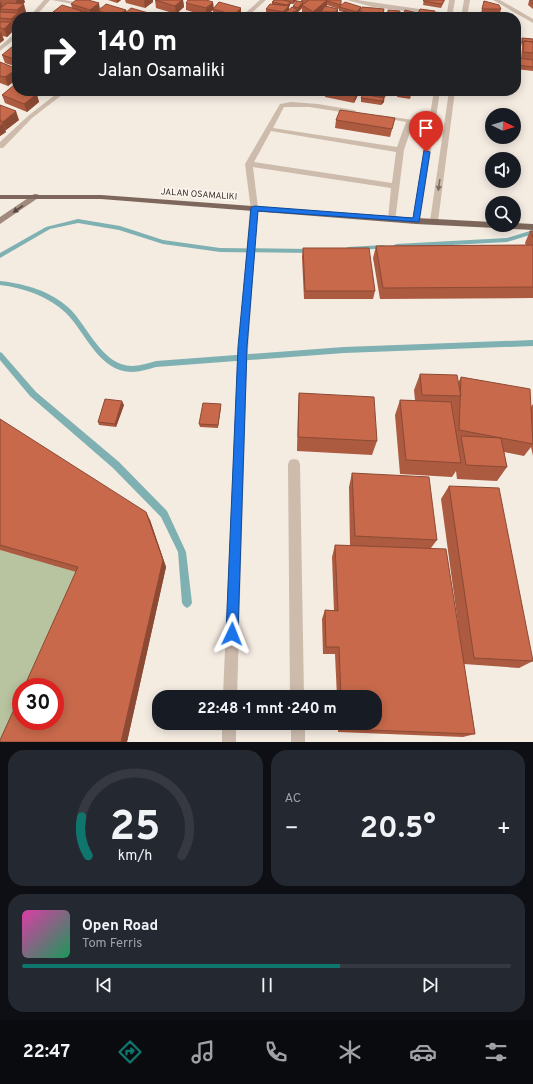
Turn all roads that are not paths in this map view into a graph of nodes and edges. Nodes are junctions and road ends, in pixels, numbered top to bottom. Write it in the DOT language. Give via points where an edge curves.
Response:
graph roads {
  1 [pos="47,0"];
  2 [pos="54,0"];
  3 [pos="263,0"];
  4 [pos="350,0"];
  5 [pos="452,0"];
  6 [pos="467,0"];
  7 [pos="496,0"];
  8 [pos="36,12"];
  9 [pos="122,12"];
  10 [pos="250,12"];
  11 [pos="422,12"];
  12 [pos="450,12"];
  13 [pos="465,12"];
  14 [pos="517,12"];
  15 [pos="521,14"];
  16 [pos="533,21"];
  17 [pos="12,40"];
  18 [pos="0,50"];
  19 [pos="57,96"];
  20 [pos="436,96"];
  21 [pos="451,96"];
  22 [pos="410,121"];
  23 [pos="431,124"];
  24 [pos="268,129"];
  25 [pos="0,146"];
  26 [pos="400,150"];
  27 [pos="249,164"];
  28 [pos="394,186"];
  29 [pos="37,196"];
  30 [pos="0,197"];
  31 [pos="254,208"];
  32 [pos="392,218"];
  33 [pos="0,221"];
  34 [pos="416,221"];
  35 [pos="434,221"];
  36 [pos="485,225"];
  37 [pos="521,226"];
  38 [pos="533,227"];
  39 [pos="294,464"];
  40 [pos="230,690"];
  41 [pos="297,690"];
  42 [pos="229,730"];
  43 [pos="298,730"];
  44 [pos="229,742"];
  45 [pos="298,742"];
  1 -- 8 [label="street"];
  2 -- 9 [label="street"];
  3 -- 10 [label="street"];
  4 -- 11 [label="street"];
  5 -- 12 [label="street"];
  6 -- 13 [label="street"];
  7 -- 14 [label="street"];
  15 -- 16 [label="street"];
  17 -- 18 [label="street"];
  19 -- 25 [label="street" via="30,117"];
  20 -- 23 [label="street"];
  21 -- 35 [label="street, one-way"];
  22 -- 23 [label="street"];
  22 -- 24 [label="street" via="295,104 282,105"];
  22 -- 26 [label="street"];
  23 -- 34 [label="street"];
  24 -- 26 [label="street"];
  24 -- 27 [label="street"];
  26 -- 28 [label="street"];
  27 -- 28 [label="street"];
  27 -- 31 [label="street"];
  28 -- 32 [label="street"];
  29 -- 30 [label="main road, JALAN OSAMALIKI"];
  29 -- 31 [label="main road, JALAN OSAMALIKI" via="101,197"];
  29 -- 33 [label="street, one-way"];
  31 -- 32 [label="main road, JALAN OSAMALIKI"];
  31 -- 40 [label="street" via="242,364"];
  32 -- 34 [label="main road, JALAN OSAMALIKI"];
  34 -- 35 [label="main road, JALAN OSAMALIKI"];
  35 -- 36 [label="main road, JALAN OSAMALIKI"];
  37 -- 38 [label="main road"];
  39 -- 41 [label="street"];
  42 -- 44 [label="street"];
  43 -- 45 [label="street"];
}
